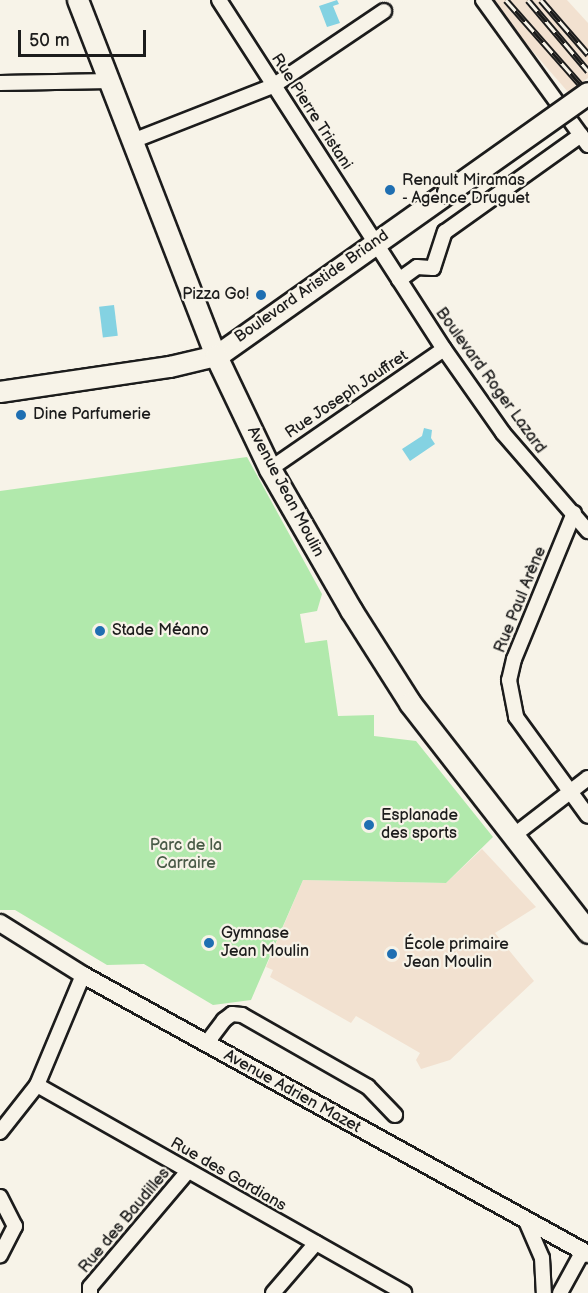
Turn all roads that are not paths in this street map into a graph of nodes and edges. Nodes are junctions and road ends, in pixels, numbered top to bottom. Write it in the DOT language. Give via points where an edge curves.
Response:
graph roads {
  1 [pos="78,0"];
  2 [pos="219,0"];
  3 [pos="483,0"];
  4 [pos="384,11"];
  5 [pos="111,81"];
  6 [pos="0,82"];
  7 [pos="273,86"];
  8 [pos="588,93"];
  9 [pos="135,140"];
  10 [pos="585,140"];
  11 [pos="376,242"];
  12 [pos="399,280"];
  13 [pos="444,349"];
  14 [pos="216,356"];
  15 [pos="0,392"];
  16 [pos="270,469"];
  17 [pos="574,513"];
  18 [pos="588,531"];
  19 [pos="588,778"];
  20 [pos="570,792"];
  21 [pos="588,816"];
  22 [pos="513,836"];
  23 [pos="0,923"];
  24 [pos="588,932"];
  25 [pos="83,975"];
  26 [pos="206,1044"];
  27 [pos="37,1085"];
  28 [pos="395,1115"];
  29 [pos="0,1132"];
  30 [pos="188,1171"];
  31 [pos="0,1197"];
  32 [pos="526,1221"];
  33 [pos="316,1244"];
  34 [pos="586,1253"];
  35 [pos="0,1255"];
  36 [pos="90,1293"];
  37 [pos="273,1293"];
  38 [pos="404,1293"];
  39 [pos="544,1293"];
  40 [pos="560,1293"];
  1 -- 5 [label="main road, Avenue Jean Moulin"];
  2 -- 7 [label="street, Rue Pierre Tristani"];
  3 -- 10 [label="street"];
  4 -- 7 [label="street"];
  5 -- 6 [label="street"];
  5 -- 9 [label="main road, Avenue Jean Moulin"];
  7 -- 9 [label="street"];
  7 -- 11 [label="street, Rue Pierre Tristani"];
  8 -- 11 [label="main road, Boulevard Aristide Briand, bridge"];
  9 -- 14 [label="main road, Avenue Jean Moulin"];
  10 -- 12 [label="street" via="445,232 433,268 417,267"];
  11 -- 12 [label="street, Boulevard Roger Lazard"];
  11 -- 14 [label="main road, Boulevard Aristide Briand"];
  12 -- 13 [label="street, Boulevard Roger Lazard"];
  13 -- 16 [label="street, Rue Joseph Jauffret"];
  13 -- 17 [label="street, Boulevard Roger Lazard" via="503,433"];
  14 -- 15 [label="main road, Boulevard Aristide Briand" via="170,367"];
  14 -- 16 [label="main road, Avenue Jean Moulin"];
  16 -- 22 [label="main road, Avenue Jean Moulin" via="353,614 410,703"];
  17 -- 18 [label="street, Boulevard Roger Lazard"];
  17 -- 20 [label="street, Rue Paul Arène" via="509,680 516,717"];
  19 -- 20 [label="street"];
  20 -- 21 [label="street"];
  20 -- 22 [label="street"];
  22 -- 24 [label="main road, Avenue Jean Moulin"];
  23 -- 25 [label="street, Avenue Adrien Mazet"];
  25 -- 26 [label="street, Avenue Adrien Mazet"];
  25 -- 27 [label="street"];
  26 -- 28 [label="street" via="224,1020 232,1014 242,1015 368,1087"];
  26 -- 32 [label="street, Avenue Adrien Mazet"];
  27 -- 29 [label="street"];
  27 -- 30 [label="street, Rue des Gardians"];
  30 -- 33 [label="street, Rue des Gardians"];
  30 -- 36 [label="street, Rue des Baudilles" via="90,1287"];
  31 -- 35 [label="street" via="15,1226"];
  32 -- 34 [label="street, Avenue Adrien Mazet"];
  32 -- 39 [label="street" via="542,1258"];
  33 -- 37 [label="street"];
  33 -- 38 [label="street, Rue des Gardians"];
  34 -- 40 [label="street"];
}
